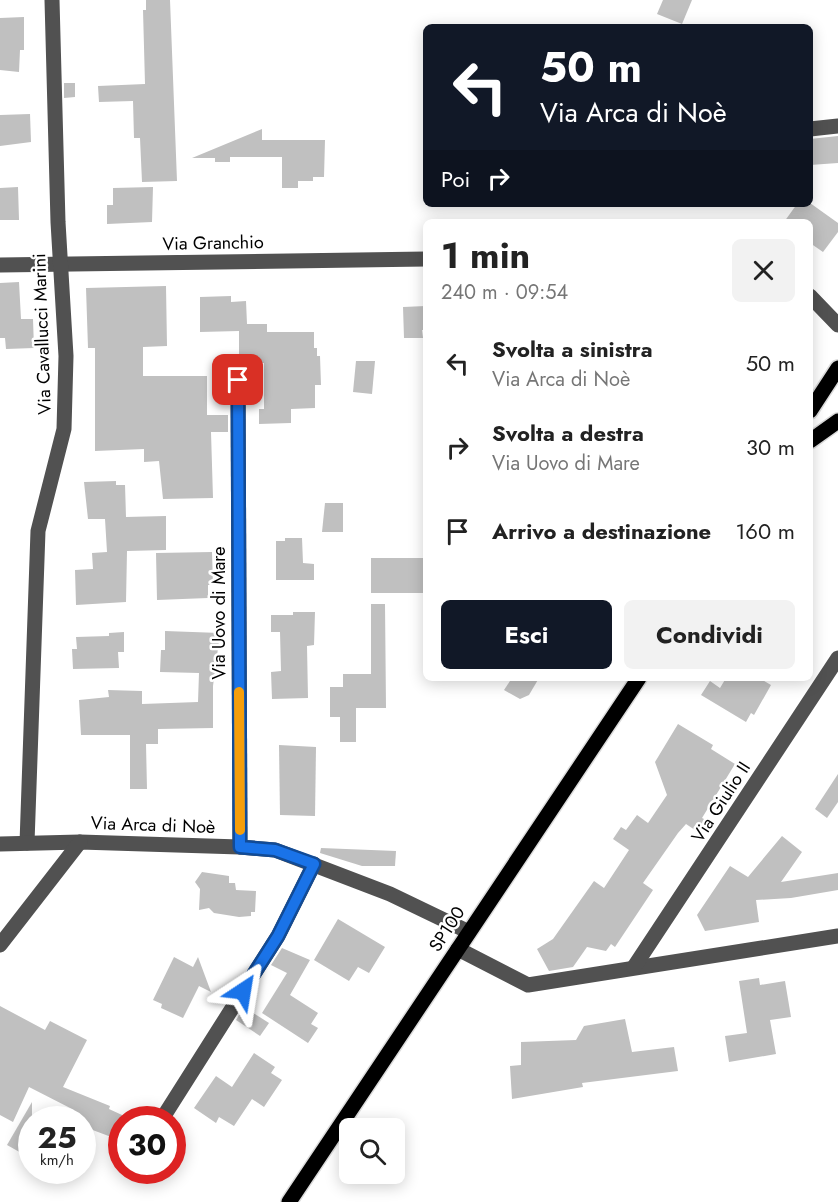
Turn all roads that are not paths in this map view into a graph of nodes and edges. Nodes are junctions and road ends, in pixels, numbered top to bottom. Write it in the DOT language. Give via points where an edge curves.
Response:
graph roads {
  1 [pos="52,0"];
  2 [pos="838,126"];
  3 [pos="813,129"];
  4 [pos="423,259"];
  5 [pos="60,264"];
  6 [pos="0,265"];
  7 [pos="813,299"];
  8 [pos="838,325"];
  9 [pos="838,368"];
  10 [pos="238,380"];
  11 [pos="813,406"];
  12 [pos="838,421"];
  13 [pos="813,439"];
  14 [pos="838,658"];
  15 [pos="637,681"];
  16 [pos="80,842"];
  17 [pos="27,843"];
  18 [pos="0,844"];
  19 [pos="240,847"];
  20 [pos="314,864"];
  21 [pos="469,932"];
  22 [pos="838,936"];
  23 [pos="0,945"];
  24 [pos="458,950"];
  25 [pos="634,967"];
  26 [pos="170,1106"];
  27 [pos="289,1202"];
  1 -- 5 [label="street, Via Cavallucci Marini"];
  2 -- 3 [label="street"];
  4 -- 5 [label="street, Via Granchio"];
  5 -- 6 [label="street, Via Granchio"];
  5 -- 17 [label="street, Via Cavallucci Marini" via="66,356 64,429 38,531"];
  7 -- 8 [label="street"];
  9 -- 11 [label="main road"];
  10 -- 19 [label="street, Via Uovo di Mare"];
  12 -- 13 [label="main road"];
  14 -- 25 [label="street, Via Giulio II"];
  15 -- 21 [label="main road, SP100 / SP100"];
  16 -- 17 [label="street, Via Arca di Noè"];
  16 -- 19 [label="street, Via Arca di Noè"];
  16 -- 23 [label="street"];
  17 -- 18 [label="street, Via Arca di Noè"];
  19 -- 20 [label="street, Via Arca di Noè" via="275,850"];
  20 -- 21 [label="street, Via Arca di Noè" via="390,894"];
  20 -- 26 [label="street" via="278,936"];
  21 -- 24 [label="main road, SP100 / SP100"];
  22 -- 25 [label="street"];
  24 -- 25 [label="street" via="528,985"];
  24 -- 27 [label="main road, SP100 / SP100"];
}
